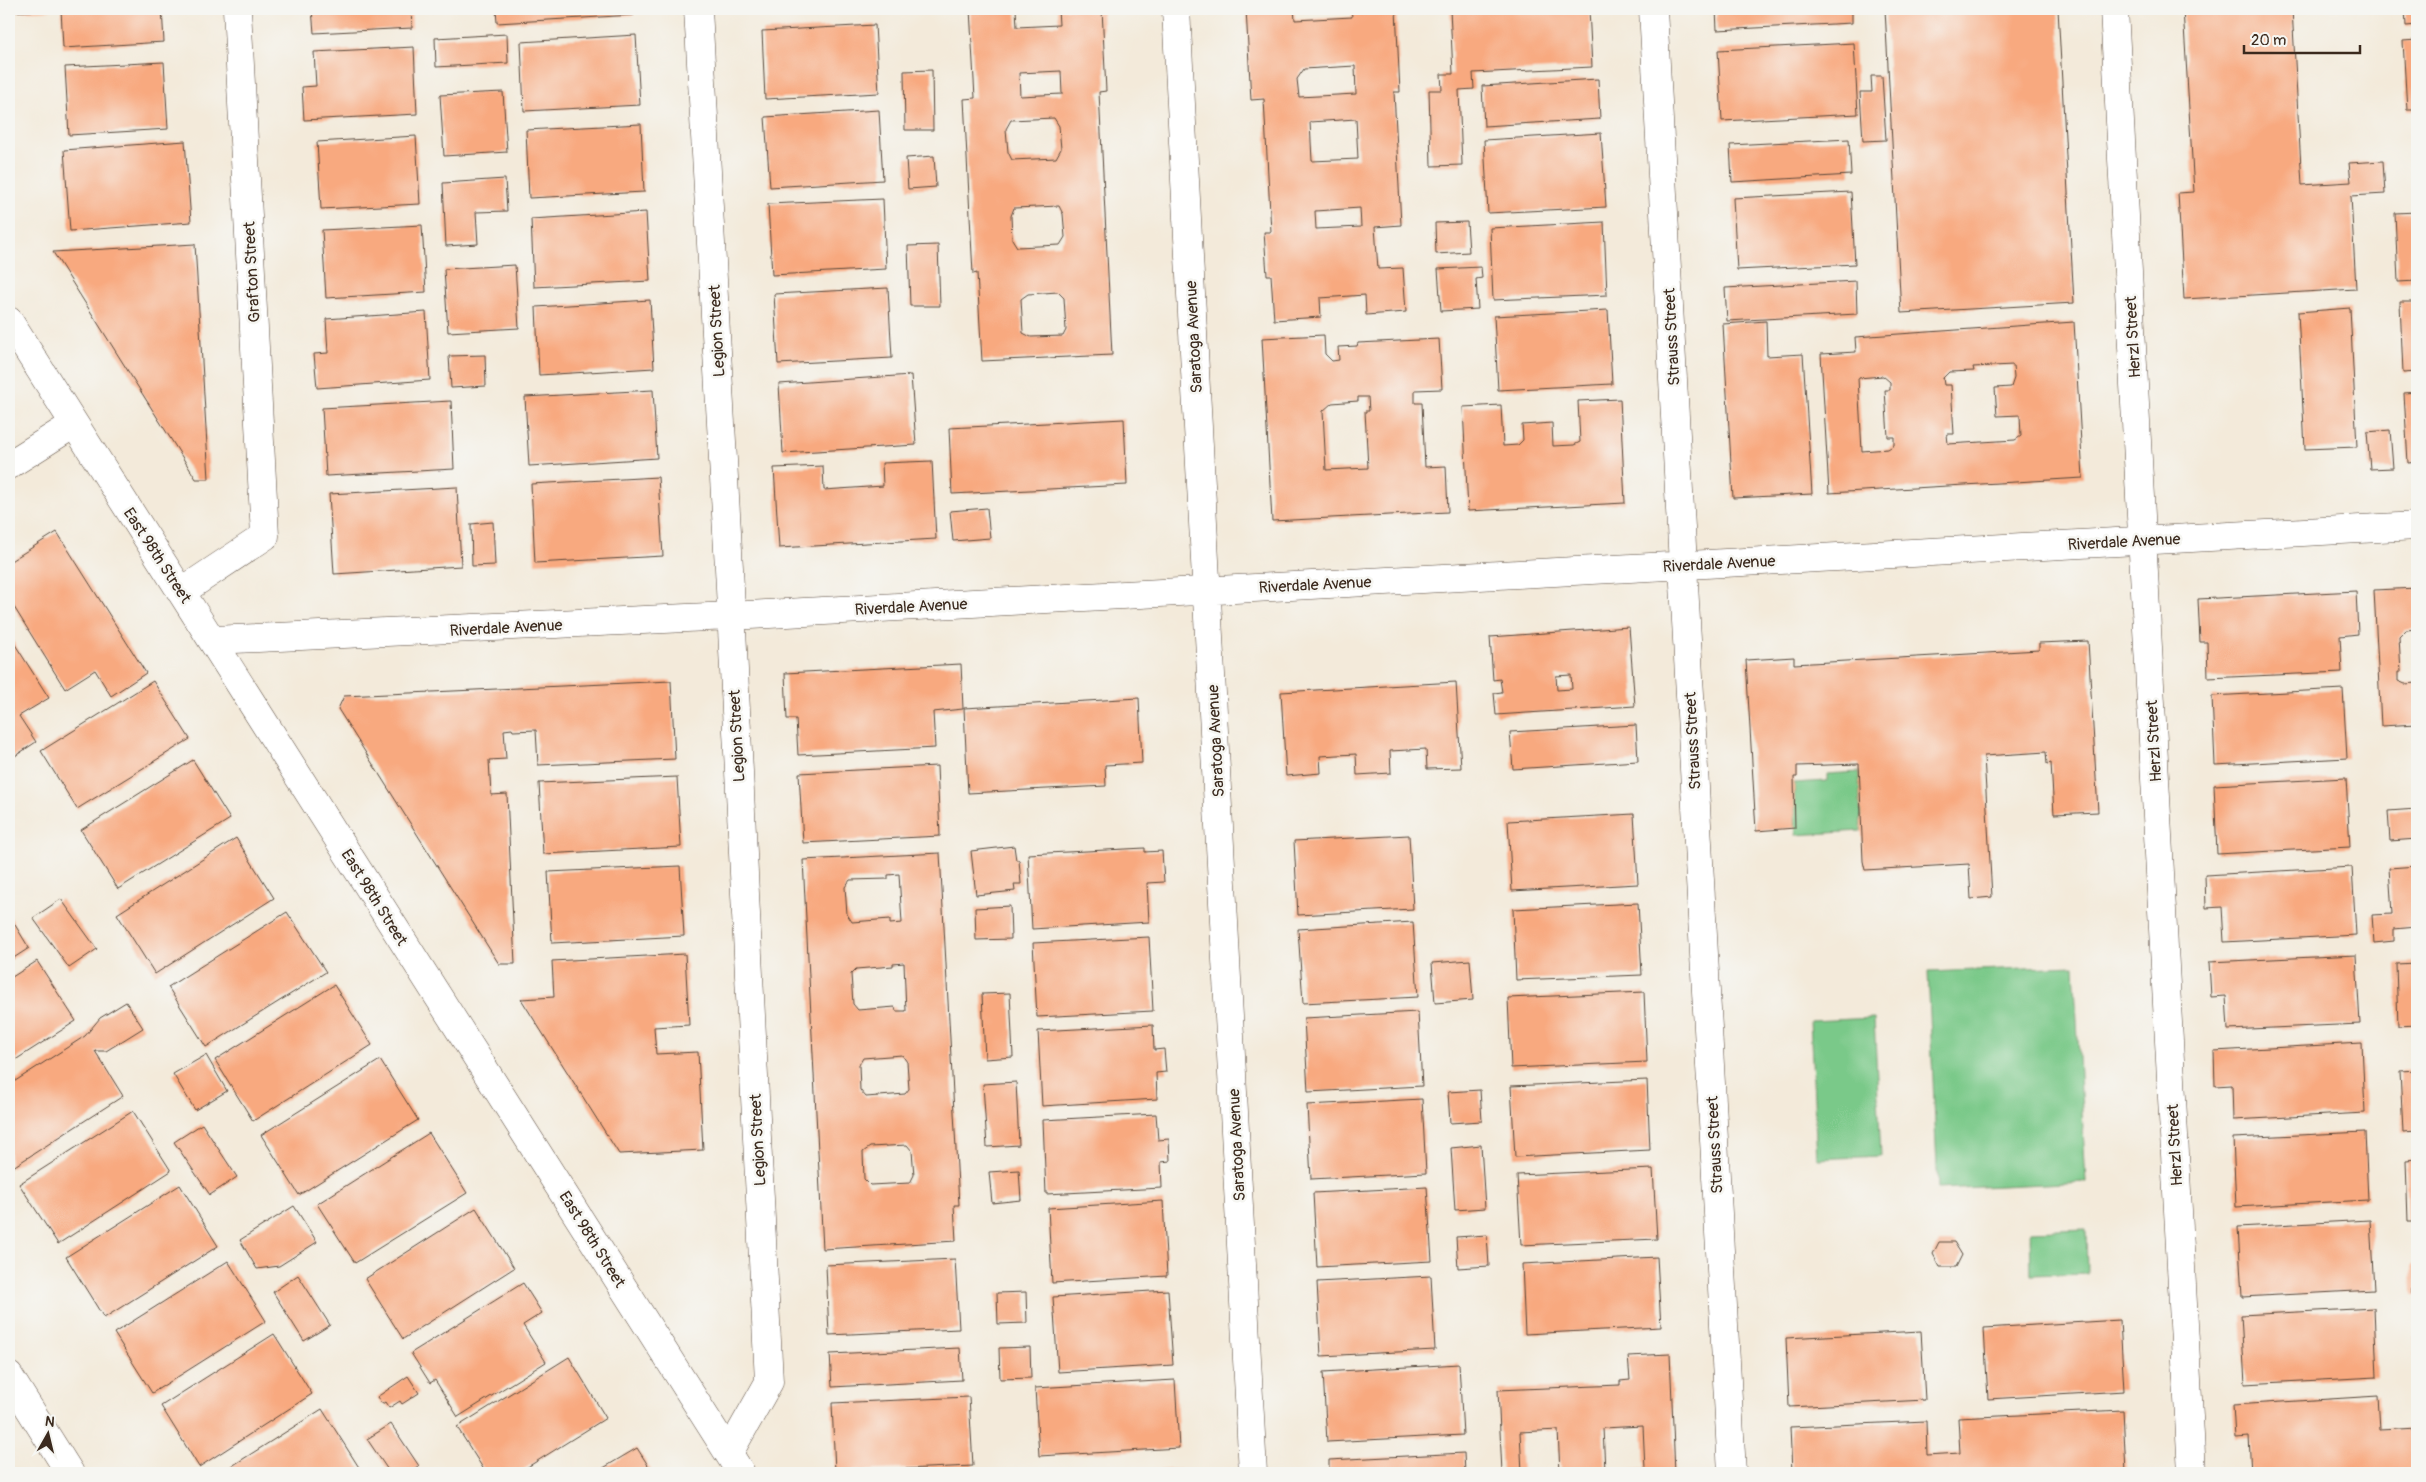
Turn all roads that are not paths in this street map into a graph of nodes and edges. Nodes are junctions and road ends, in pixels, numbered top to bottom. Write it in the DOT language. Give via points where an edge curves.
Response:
graph roads {
  1 [pos="237,9"];
  2 [pos="698,9"];
  3 [pos="1176,9"];
  4 [pos="1653,9"];
  5 [pos="2114,9"];
  6 [pos="9,321"];
  7 [pos="74,424"];
  8 [pos="9,465"];
  9 [pos="2417,526"];
  10 [pos="2143,540"];
  11 [pos="1683,565"];
  12 [pos="1206,590"];
  13 [pos="181,592"];
  14 [pos="730,616"];
  15 [pos="213,640"];
  16 [pos="9,1376"];
  17 [pos="735,1463"];
  18 [pos="70,1473"];
  19 [pos="1253,1473"];
  20 [pos="1732,1473"];
  21 [pos="2192,1473"];
  1 -- 13 [label="street, Grafton Street" via="264,536"];
  2 -- 14 [label="street, Legion Street"];
  3 -- 12 [label="street, Saratoga Avenue"];
  4 -- 11 [label="street, Strauss Street"];
  5 -- 10 [label="street, Herzl Street"];
  6 -- 7 [label="street, East 98th Street"];
  7 -- 8 [label="street"];
  7 -- 13 [label="street, East 98th Street"];
  9 -- 10 [label="street, Riverdale Avenue"];
  10 -- 11 [label="street, Riverdale Avenue"];
  10 -- 21 [label="street, Herzl Street"];
  11 -- 12 [label="street, Riverdale Avenue"];
  11 -- 20 [label="street, Strauss Street"];
  12 -- 14 [label="street, Riverdale Avenue"];
  12 -- 19 [label="street, Saratoga Avenue"];
  13 -- 15 [label="street, East 98th Street"];
  14 -- 15 [label="street, Riverdale Avenue"];
  14 -- 17 [label="street, Legion Street" via="769,1382"];
  15 -- 17 [label="street, East 98th Street"];
  16 -- 18 [label="street"];
}
